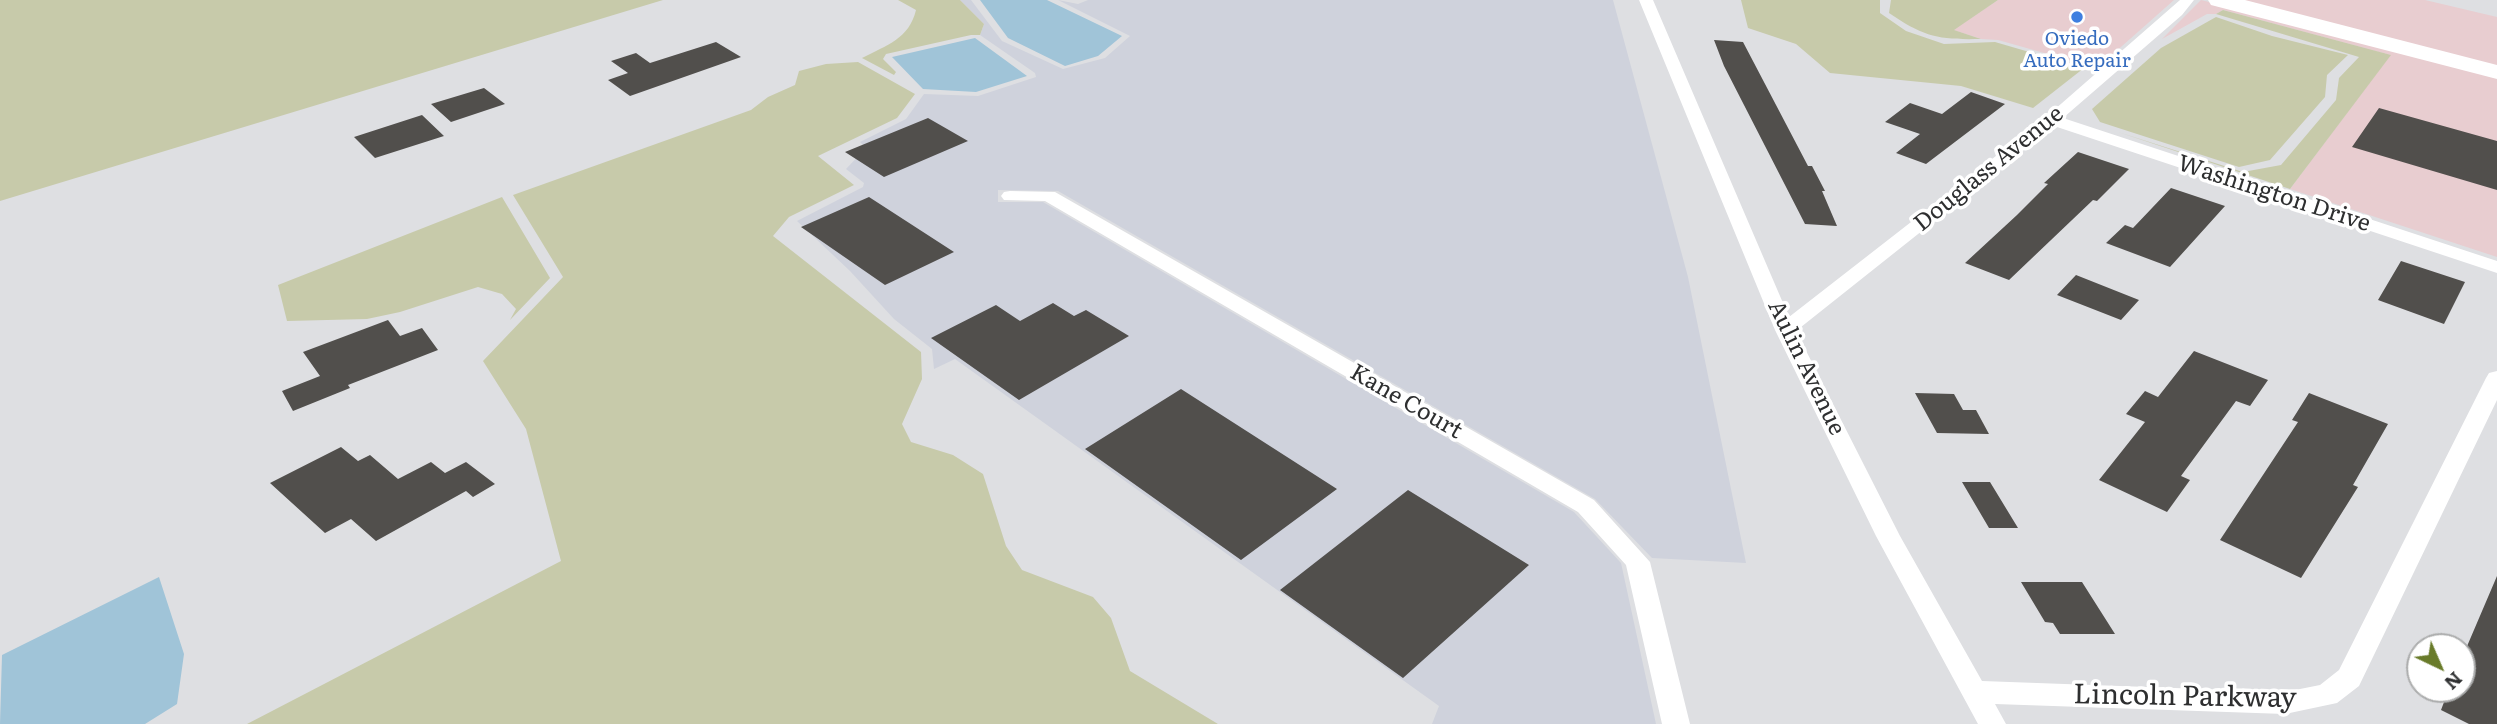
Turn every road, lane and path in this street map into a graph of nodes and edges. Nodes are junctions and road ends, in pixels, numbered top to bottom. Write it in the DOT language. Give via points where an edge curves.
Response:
graph roads {
  1 [pos="1646,0"];
  2 [pos="2187,0"];
  3 [pos="2219,0"];
  4 [pos="2497,72"];
  5 [pos="2052,120"];
  6 [pos="1010,196"];
  7 [pos="2497,267"];
  8 [pos="1785,330"];
  9 [pos="2497,378"];
  10 [pos="1975,692"];
  11 [pos="1676,724"];
  12 [pos="1992,724"];
  1 -- 8 [label="street, Aulin Avenue"];
  2 -- 5 [label="street, Douglass Avenue"];
  3 -- 4 [label="main road"];
  5 -- 7 [label="street, Washington Drive"];
  5 -- 8 [label="street, Douglass Avenue"];
  6 -- 11 [label="street, Kane Court" via="1049,195 1586,506 1638,562"];
  8 -- 10 [label="street, Aulin Avenue" via="1885,530"];
  9 -- 10 [label="street, Lincoln Parkway" via="2349,678 2327,695 2285,704"];
  10 -- 12 [label="street, Aulin Avenue"];
}
